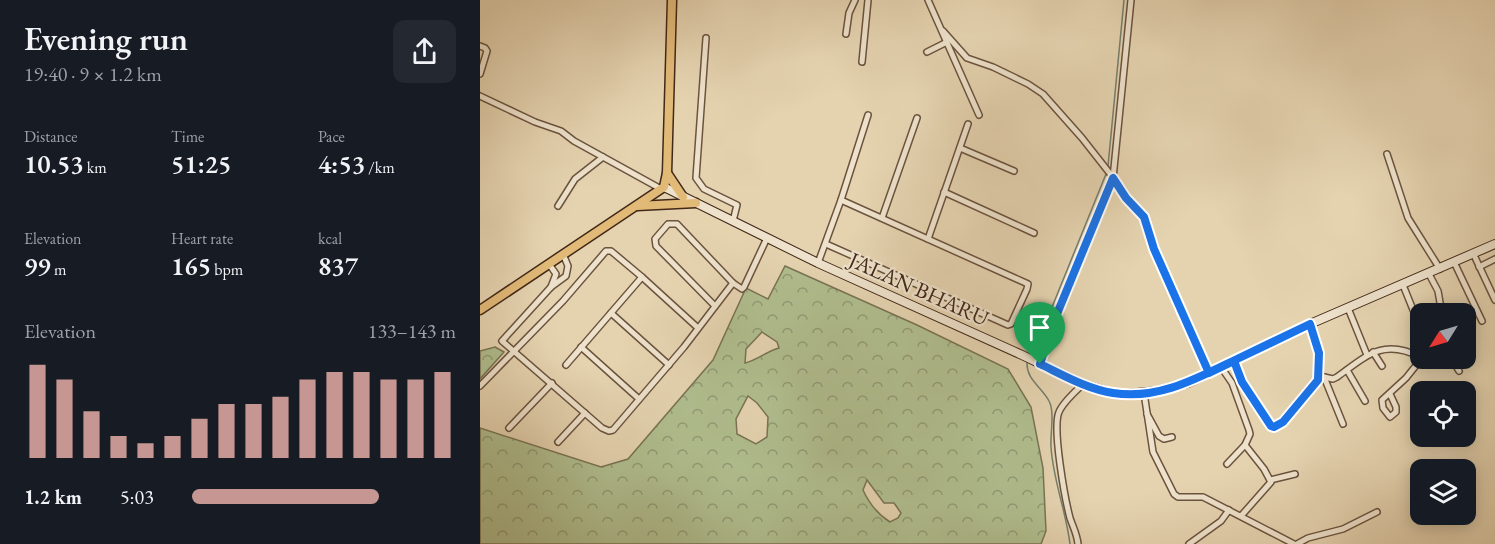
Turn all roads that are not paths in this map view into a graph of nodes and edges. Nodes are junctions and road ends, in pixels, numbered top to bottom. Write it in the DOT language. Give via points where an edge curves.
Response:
graph roads {
  1 [pos="672,0"];
  2 [pos="855,0"];
  3 [pos="868,0"];
  4 [pos="928,0"];
  5 [pos="1131,0"];
  6 [pos="846,34"];
  7 [pos="706,38"];
  8 [pos="949,41"];
  9 [pos="480,46"];
  10 [pos="927,52"];
  11 [pos="862,62"];
  12 [pos="480,74"];
  13 [pos="480,96"];
  14 [pos="868,114"];
  15 [pos="979,115"];
  16 [pos="917,118"];
  17 [pos="968,124"];
  18 [pos="960,148"];
  19 [pos="1387,154"];
  20 [pos="603,157"];
  21 [pos="1014,171"];
  22 [pos="667,173"];
  23 [pos="1109,173"];
  24 [pos="663,188"];
  25 [pos="944,192"];
  26 [pos="683,197"];
  27 [pos="841,200"];
  28 [pos="696,204"];
  29 [pos="558,206"];
  30 [pos="634,206"];
  31 [pos="882,218"];
  32 [pos="733,222"];
  33 [pos="1034,232"];
  34 [pos="767,238"];
  35 [pos="928,239"];
  36 [pos="826,244"];
  37 [pos="1495,244"];
  38 [pos="563,254"];
  39 [pos="1473,254"];
  40 [pos="1495,259"];
  41 [pos="1454,262"];
  42 [pos="818,263"];
  43 [pos="549,264"];
  44 [pos="1479,267"];
  45 [pos="1440,269"];
  46 [pos="1429,274"];
  47 [pos="642,277"];
  48 [pos="733,283"];
  49 [pos="1403,285"];
  50 [pos="551,287"];
  51 [pos="1495,300"];
  52 [pos="1410,303"];
  53 [pos="1441,303"];
  54 [pos="715,306"];
  55 [pos="1348,308"];
  56 [pos="480,310"];
  57 [pos="611,313"];
  58 [pos="1482,321"];
  59 [pos="1310,324"];
  60 [pos="698,328"];
  61 [pos="581,347"];
  62 [pos="515,351"];
  63 [pos="1374,352"];
  64 [pos="1410,353"];
  65 [pos="1367,355"];
  66 [pos="1234,361"];
  67 [pos="1037,362"];
  68 [pos="566,365"];
  69 [pos="669,365"];
  70 [pos="1382,366"];
  71 [pos="1221,367"];
  72 [pos="1413,369"];
  73 [pos="1347,370"];
  74 [pos="1319,371"];
  75 [pos="1209,373"];
  76 [pos="1324,377"];
  77 [pos="552,383"];
  78 [pos="1083,384"];
  79 [pos="480,386"];
  80 [pos="1144,393"];
  81 [pos="1390,394"];
  82 [pos="639,399"];
  83 [pos="1365,401"];
  84 [pos="585,413"];
  85 [pos="1146,413"];
  86 [pos="1343,424"];
  87 [pos="509,428"];
  88 [pos="1173,437"];
  89 [pos="558,442"];
  90 [pos="1245,445"];
  91 [pos="1227,464"];
  92 [pos="1295,474"];
  93 [pos="1270,480"];
  94 [pos="1229,510"];
  95 [pos="1377,512"];
  96 [pos="1241,516"];
  97 [pos="1078,544"];
  98 [pos="1189,544"];
  99 [pos="1296,544"];
  1 -- 22 [label="main road"];
  2 -- 6 [label="street"];
  3 -- 11 [label="street"];
  4 -- 8 [label="street"];
  5 -- 23 [label="street"];
  7 -- 32 [label="street" via="696,178 704,189 737,205"];
  8 -- 10 [label="street"];
  8 -- 15 [label="street"];
  8 -- 23 [label="street" via="968,58 1043,94"];
  9 -- 12 [label="street" via="487,51"];
  13 -- 20 [label="street" via="561,131"];
  14 -- 27 [label="street"];
  16 -- 31 [label="street"];
  17 -- 18 [label="street"];
  18 -- 21 [label="street"];
  18 -- 25 [label="street"];
  19 -- 45 [label="street" via="1408,218"];
  20 -- 24 [label="street"];
  20 -- 29 [label="street" via="575,179"];
  22 -- 24 [label="main road"];
  22 -- 26 [label="main road"];
  23 -- 67 [label="street"];
  23 -- 75 [label="street" via="1144,217 1154,249"];
  24 -- 26 [label="main road, JALAN BHARU"];
  24 -- 30 [label="main road"];
  25 -- 33 [label="street"];
  25 -- 35 [label="street"];
  26 -- 28 [label="main road, JALAN BHARU"];
  27 -- 31 [label="street"];
  27 -- 36 [label="street"];
  28 -- 30 [label="main road"];
  28 -- 32 [label="main road, JALAN BHARU"];
  30 -- 38 [label="main road"];
  31 -- 35 [label="street"];
  32 -- 34 [label="main road, JALAN BHARU"];
  34 -- 42 [label="main road, JALAN BHARU"];
  34 -- 48 [label="street" via="744,287"];
  35 -- 36 [label="street" via="1028,284 1011,324 1003,324"];
  36 -- 42 [label="street"];
  37 -- 39 [label="main road, JALAN BHARU"];
  38 -- 43 [label="main road"];
  38 -- 50 [label="street" via="568,271 562,281"];
  39 -- 41 [label="main road, JALAN BHARU"];
  39 -- 44 [label="street"];
  40 -- 44 [label="street"];
  41 -- 45 [label="main road, JALAN BHARU"];
  41 -- 58 [label="street"];
  42 -- 67 [label="main road, JALAN BHARU"];
  43 -- 50 [label="street" via="556,274"];
  43 -- 56 [label="main road"];
  44 -- 51 [label="street"];
  45 -- 46 [label="main road, JALAN BHARU"];
  46 -- 49 [label="main road, JALAN BHARU"];
  46 -- 53 [label="street"];
  47 -- 57 [label="street"];
  47 -- 60 [label="street"];
  47 -- 62 [label="street" via="606,251"];
  48 -- 54 [label="street"];
  48 -- 54 [label="street" via="677,224 668,224 658,233 656,246"];
  49 -- 52 [label="street"];
  49 -- 55 [label="main road, JALAN BHARU"];
  50 -- 62 [label="street" via="502,341"];
  54 -- 60 [label="street"];
  55 -- 59 [label="main road, JALAN BHARU"];
  55 -- 65 [label="street"];
  57 -- 61 [label="street"];
  57 -- 69 [label="street"];
  59 -- 66 [label="main road, JALAN BHARU"];
  59 -- 74 [label="street" via="1319,353"];
  60 -- 69 [label="street"];
  61 -- 68 [label="street"];
  61 -- 82 [label="street"];
  62 -- 77 [label="street"];
  62 -- 79 [label="street"];
  63 -- 64 [label="street" via="1401,349"];
  63 -- 65 [label="street"];
  63 -- 70 [label="street"];
  65 -- 73 [label="street"];
  66 -- 71 [label="main road, JALAN BHARU"];
  66 -- 74 [label="street" via="1247,391 1273,427 1283,422 1317,382"];
  67 -- 78 [label="main road, JALAN BHARU"];
  69 -- 82 [label="street"];
  71 -- 75 [label="main road, JALAN BHARU"];
  71 -- 90 [label="street" via="1232,383 1249,430"];
  72 -- 81 [label="street"];
  73 -- 76 [label="street" via="1333,379"];
  73 -- 83 [label="street"];
  74 -- 76 [label="street"];
  75 -- 80 [label="main road, JALAN BHARU" via="1176,387"];
  76 -- 86 [label="street"];
  77 -- 84 [label="street"];
  77 -- 87 [label="street"];
  78 -- 80 [label="main road, JALAN BHARU" via="1112,393"];
  78 -- 97 [label="street" via="1061,409 1057,423 1070,519"];
  80 -- 85 [label="street"];
  82 -- 84 [label="street" via="611,430 602,428"];
  84 -- 89 [label="street"];
  85 -- 88 [label="street" via="1161,437"];
  85 -- 94 [label="street" via="1153,452 1174,494 1203,497"];
  90 -- 91 [label="street"];
  90 -- 93 [label="street"];
  92 -- 93 [label="street"];
  93 -- 96 [label="street"];
  94 -- 96 [label="street"];
  94 -- 98 [label="street" via="1221,521"];
  95 -- 99 [label="street" via="1343,529"];
  96 -- 99 [label="street"];
}
